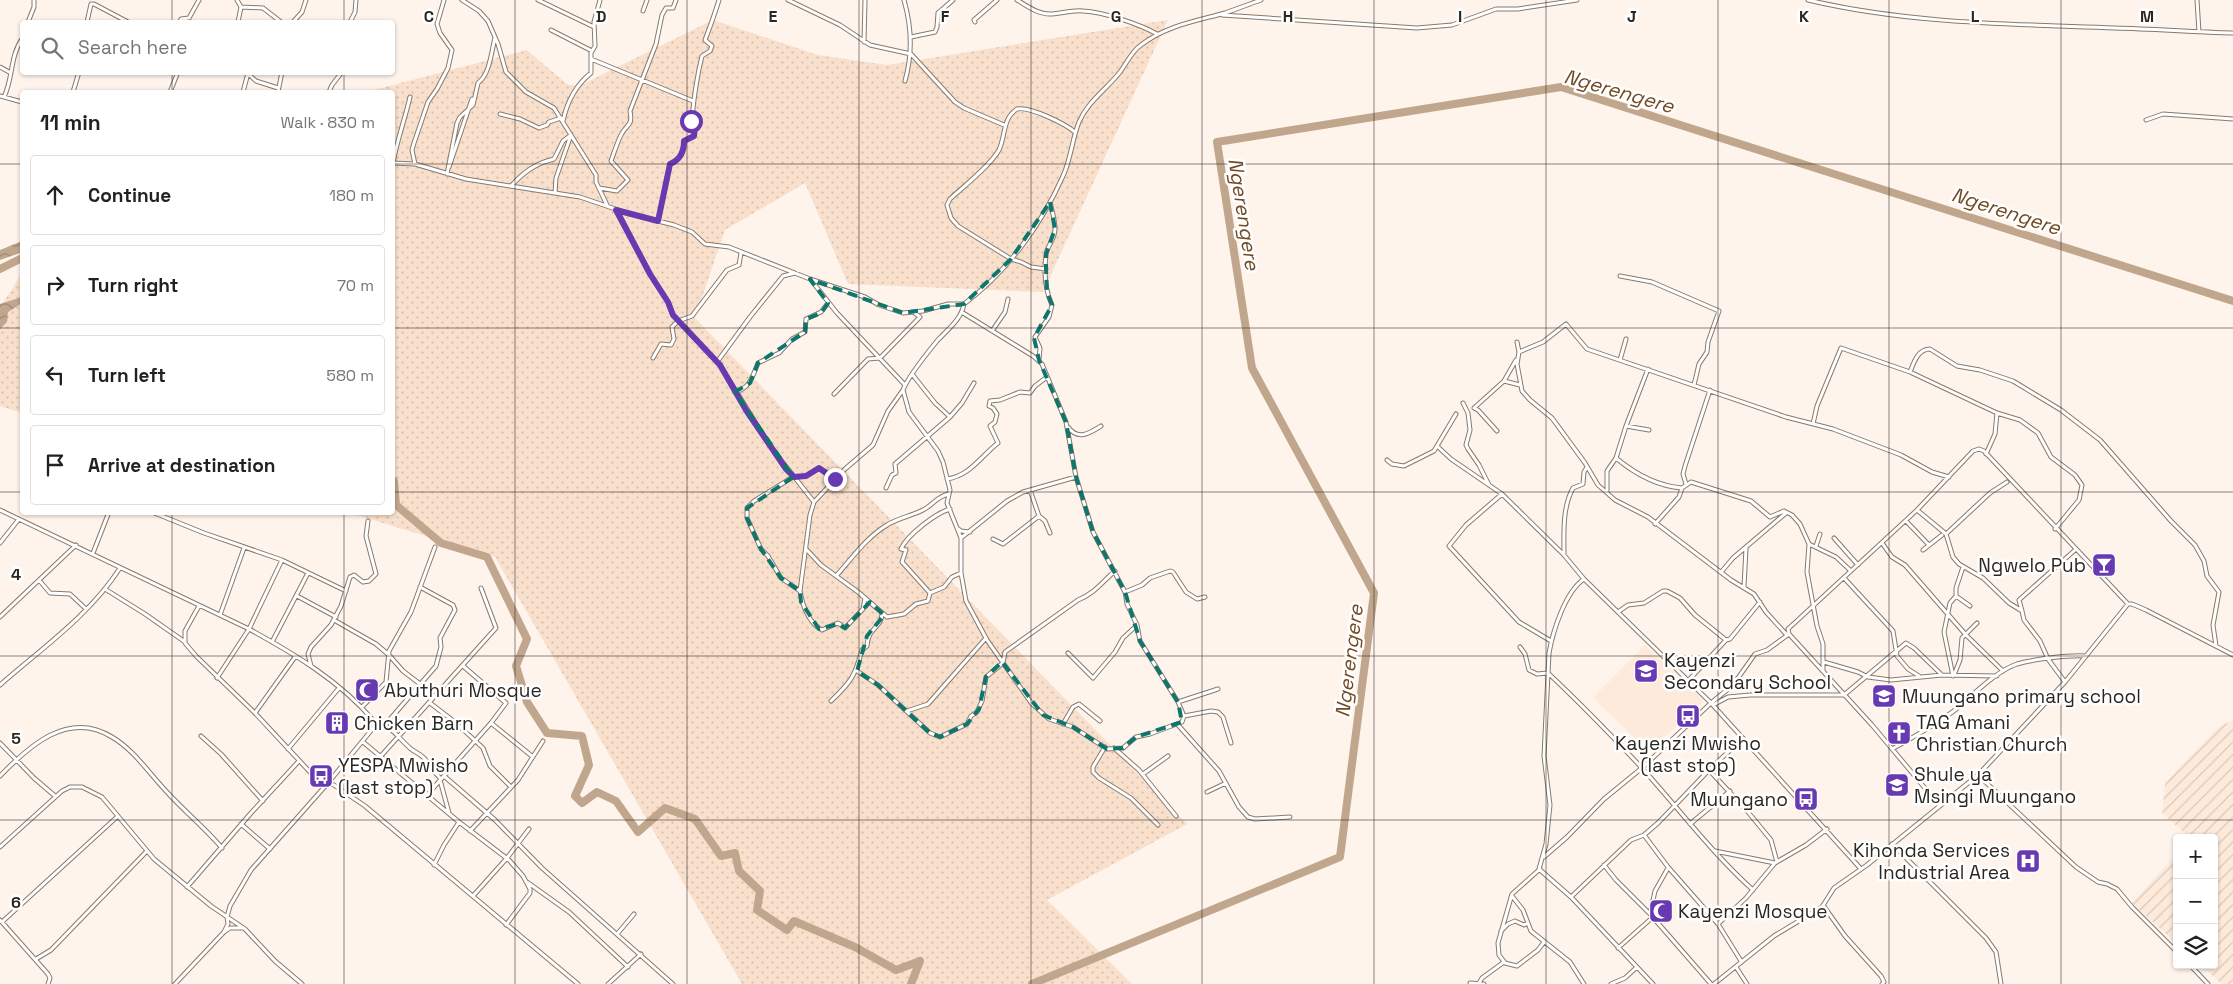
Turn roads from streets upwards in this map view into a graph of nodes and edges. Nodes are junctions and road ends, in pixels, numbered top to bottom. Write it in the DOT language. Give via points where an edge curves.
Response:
graph roads {
  1 [pos="34,0"];
  2 [pos="199,0"];
  3 [pos="237,0"];
  4 [pos="306,0"];
  5 [pos="356,0"];
  6 [pos="444,0"];
  7 [pos="462,0"];
  8 [pos="538,0"];
  9 [pos="600,0"];
  10 [pos="647,0"];
  11 [pos="676,0"];
  12 [pos="719,0"];
  13 [pos="788,0"];
  14 [pos="866,0"];
  15 [pos="904,0"];
  16 [pos="953,0"];
  17 [pos="997,0"];
  18 [pos="1017,0"];
  19 [pos="1261,0"];
  20 [pos="1577,0"];
  21 [pos="1808,0"];
  22 [pos="2197,0"];
  23 [pos="1822,2"];
  24 [pos="241,7"];
  25 [pos="643,11"];
  26 [pos="1215,15"];
  27 [pos="29,20"];
  28 [pos="87,20"];
  29 [pos="124,20"];
  30 [pos="181,20"];
  31 [pos="238,20"];
  32 [pos="278,20"];
  33 [pos="295,20"];
  34 [pos="351,20"];
  35 [pos="975,22"];
  36 [pos="594,27"];
  37 [pos="551,30"];
  38 [pos="2199,32"];
  39 [pos="2233,33"];
  40 [pos="1158,34"];
  41 [pos="495,36"];
  42 [pos="911,36"];
  43 [pos="864,42"];
  44 [pos="20,44"];
  45 [pos="592,51"];
  46 [pos="911,54"];
  47 [pos="591,59"];
  48 [pos="0,67"];
  49 [pos="11,73"];
  50 [pos="78,75"];
  51 [pos="177,75"];
  52 [pos="247,75"];
  53 [pos="249,75"];
  54 [pos="281,75"];
  55 [pos="340,75"];
  56 [pos="641,80"];
  57 [pos="905,81"];
  58 [pos="74,90"];
  59 [pos="171,90"];
  60 [pos="243,90"];
  61 [pos="278,90"];
  62 [pos="330,90"];
  63 [pos="0,96"];
  64 [pos="410,97"];
  65 [pos="4,98"];
  66 [pos="472,99"];
  67 [pos="693,101"];
  68 [pos="20,102"];
  69 [pos="466,112"];
  70 [pos="500,114"];
  71 [pos="562,119"];
  72 [pos="2233,119"];
  73 [pos="2146,120"];
  74 [pos="1004,125"];
  75 [pos="1075,132"];
  76 [pos="571,135"];
  77 [pos="395,152"];
  78 [pos="395,163"];
  79 [pos="415,164"];
  80 [pos="447,174"];
  81 [pos="512,185"];
  82 [pos="598,188"];
  83 [pos="555,192"];
  84 [pos="1050,202"];
  85 [pos="608,205"];
  86 [pos="616,210"];
  87 [pos="658,221"];
  88 [pos="741,253"];
  89 [pos="1010,259"];
  90 [pos="1046,269"];
  91 [pos="796,273"];
  92 [pos="1620,276"];
  93 [pos="810,279"];
  94 [pos="1008,299"];
  95 [pos="828,304"];
  96 [pos="964,304"];
  97 [pos="915,313"];
  98 [pos="963,313"];
  99 [pos="678,321"];
  100 [pos="992,331"];
  101 [pos="1626,339"];
  102 [pos="1517,342"];
  103 [pos="1519,352"];
  104 [pos="653,358"];
  105 [pos="880,358"];
  106 [pos="1517,358"];
  107 [pos="1039,360"];
  108 [pos="1620,360"];
  109 [pos="717,362"];
  110 [pos="1648,369"];
  111 [pos="1910,372"];
  112 [pos="912,374"];
  113 [pos="1047,376"];
  114 [pos="1504,381"];
  115 [pos="974,383"];
  116 [pos="905,385"];
  117 [pos="1694,385"];
  118 [pos="1520,386"];
  119 [pos="903,390"];
  120 [pos="1710,390"];
  121 [pos="735,392"];
  122 [pos="834,394"];
  123 [pos="1463,404"];
  124 [pos="1997,413"];
  125 [pos="1456,414"];
  126 [pos="950,416"];
  127 [pos="1066,422"];
  128 [pos="1813,424"];
  129 [pos="1101,426"];
  130 [pos="1626,426"];
  131 [pos="1649,430"];
  132 [pos="1497,431"];
  133 [pos="927,436"];
  134 [pos="1437,446"];
  135 [pos="1986,454"];
  136 [pos="1616,458"];
  137 [pos="1387,460"];
  138 [pos="1587,467"];
  139 [pos="794,477"];
  140 [pos="1076,477"];
  141 [pos="1949,478"];
  142 [pos="835,479"];
  143 [pos="947,480"];
  144 [pos="2007,482"];
  145 [pos="1686,484"];
  146 [pos="1489,486"];
  147 [pos="886,488"];
  148 [pos="1682,488"];
  149 [pos="1030,490"];
  150 [pos="1607,493"];
  151 [pos="949,494"];
  152 [pos="1502,494"];
  153 [pos="814,502"];
  154 [pos="950,509"];
  155 [pos="0,510"];
  156 [pos="1917,510"];
  157 [pos="1786,512"];
  158 [pos="107,515"];
  159 [pos="160,515"];
  160 [pos="1040,516"];
  161 [pos="19,519"];
  162 [pos="1906,521"];
  163 [pos="368,522"];
  164 [pos="1656,524"];
  165 [pos="955,525"];
  166 [pos="2055,529"];
  167 [pos="971,532"];
  168 [pos="1050,533"];
  169 [pos="1820,534"];
  170 [pos="1944,535"];
  171 [pos="961,538"];
  172 [pos="1834,538"];
  173 [pos="993,539"];
  174 [pos="0,543"];
  175 [pos="1882,543"];
  176 [pos="1809,544"];
  177 [pos="76,545"];
  178 [pos="1929,545"];
  179 [pos="1816,546"];
  180 [pos="435,547"];
  181 [pos="1746,547"];
  182 [pos="244,548"];
  183 [pos="806,549"];
  184 [pos="1923,550"];
  185 [pos="2075,550"];
  186 [pos="94,553"];
  187 [pos="1564,555"];
  188 [pos="282,560"];
  189 [pos="1858,565"];
  190 [pos="1963,567"];
  191 [pos="120,568"];
  192 [pos="1852,570"];
  193 [pos="1115,571"];
  194 [pos="1722,571"];
  195 [pos="308,573"];
  196 [pos="961,573"];
  197 [pos="837,575"];
  198 [pos="1584,579"];
  199 [pos="1845,579"];
  200 [pos="39,580"];
  201 [pos="1744,586"];
  202 [pos="420,587"];
  203 [pos="481,588"];
  204 [pos="105,589"];
  205 [pos="346,591"];
  206 [pos="800,591"];
  207 [pos="1125,592"];
  208 [pos="930,593"];
  209 [pos="296,596"];
  210 [pos="1956,596"];
  211 [pos="1205,597"];
  212 [pos="865,598"];
  213 [pos="1760,602"];
  214 [pos="2128,604"];
  215 [pos="199,606"];
  216 [pos="1814,606"];
  217 [pos="1970,606"];
  218 [pos="86,609"];
  219 [pos="2022,611"];
  220 [pos="1618,612"];
  221 [pos="882,613"];
  222 [pos="220,615"];
  223 [pos="1949,615"];
  224 [pos="0,617"];
  225 [pos="887,617"];
  226 [pos="335,618"];
  227 [pos="881,620"];
  228 [pos="1977,623"];
  229 [pos="1137,626"];
  230 [pos="249,629"];
  231 [pos="1788,634"];
  232 [pos="1965,634"];
  233 [pos="986,638"];
  234 [pos="1726,640"];
  235 [pos="1551,641"];
  236 [pos="185,642"];
  237 [pos="272,642"];
  238 [pos="1520,647"];
  239 [pos="2216,647"];
  240 [pos="1895,651"];
  241 [pos="1068,653"];
  242 [pos="389,654"];
  243 [pos="2233,655"];
  244 [pos="2087,656"];
  245 [pos="295,657"];
  246 [pos="2048,660"];
  247 [pos="1824,662"];
  248 [pos="1003,663"];
  249 [pos="462,666"];
  250 [pos="312,667"];
  251 [pos="1823,670"];
  252 [pos="857,671"];
  253 [pos="2003,672"];
  254 [pos="1548,673"];
  255 [pos="1942,675"];
  256 [pos="1953,676"];
  257 [pos="1997,676"];
  258 [pos="1868,677"];
  259 [pos="1919,677"];
  260 [pos="218,678"];
  261 [pos="1687,682"];
  262 [pos="2065,682"];
  263 [pos="420,684"];
  264 [pos="0,685"];
  265 [pos="340,688"];
  266 [pos="1218,689"];
  267 [pos="1844,695"];
  268 [pos="831,701"];
  269 [pos="1178,702"];
  270 [pos="430,703"];
  271 [pos="1712,704"];
  272 [pos="362,707"];
  273 [pos="906,711"];
  274 [pos="255,713"];
  275 [pos="1184,716"];
  276 [pos="1100,721"];
  277 [pos="374,722"];
  278 [pos="491,723"];
  279 [pos="1063,724"];
  280 [pos="385,725"];
  281 [pos="1177,725"];
  282 [pos="400,735"];
  283 [pos="201,736"];
  284 [pos="1743,738"];
  285 [pos="475,740"];
  286 [pos="543,741"];
  287 [pos="363,742"];
  288 [pos="0,743"];
  289 [pos="1230,743"];
  290 [pos="1105,747"];
  291 [pos="1114,748"];
  292 [pos="288,749"];
  293 [pos="1892,749"];
  294 [pos="1168,756"];
  295 [pos="380,757"];
  296 [pos="533,757"];
  297 [pos="16,759"];
  298 [pos="300,761"];
  299 [pos="1642,768"];
  300 [pos="1708,770"];
  301 [pos="1143,774"];
  302 [pos="1978,775"];
  303 [pos="0,776"];
  304 [pos="441,778"];
  305 [pos="328,783"];
  306 [pos="1226,783"];
  307 [pos="323,786"];
  308 [pos="511,787"];
  309 [pos="1730,791"];
  310 [pos="1208,792"];
  311 [pos="426,795"];
  312 [pos="56,796"];
  313 [pos="263,801"];
  314 [pos="1675,806"];
  315 [pos="1940,806"];
  316 [pos="486,812"];
  317 [pos="449,813"];
  318 [pos="118,816"];
  319 [pos="1176,816"];
  320 [pos="1290,816"];
  321 [pos="459,822"];
  322 [pos="241,824"];
  323 [pos="1690,824"];
  324 [pos="1158,825"];
  325 [pos="529,829"];
  326 [pos="1827,829"];
  327 [pos="470,831"];
  328 [pos="1644,836"];
  329 [pos="519,844"];
  330 [pos="1892,844"];
  331 [pos="0,847"];
  332 [pos="222,848"];
  333 [pos="270,848"];
  334 [pos="1715,851"];
  335 [pos="146,852"];
  336 [pos="1544,857"];
  337 [pos="507,858"];
  338 [pos="1776,863"];
  339 [pos="434,865"];
  340 [pos="1604,865"];
  341 [pos="1668,867"];
  342 [pos="1540,869"];
  343 [pos="1861,869"];
  344 [pos="527,882"];
  345 [pos="187,887"];
  346 [pos="1753,890"];
  347 [pos="473,896"];
  348 [pos="1512,896"];
  349 [pos="1571,898"];
  350 [pos="1823,906"];
  351 [pos="634,914"];
  352 [pos="1652,915"];
  353 [pos="227,917"];
  354 [pos="1,921"];
  355 [pos="1528,923"];
  356 [pos="1718,924"];
  357 [pos="506,925"];
  358 [pos="245,928"];
  359 [pos="224,932"];
  360 [pos="1501,932"];
  361 [pos="618,933"];
  362 [pos="1544,942"];
  363 [pos="1618,948"];
  364 [pos="2173,948"];
  365 [pos="641,954"];
  366 [pos="36,959"];
  367 [pos="1742,961"];
  368 [pos="1504,962"];
  369 [pos="628,967"];
  370 [pos="1637,967"];
  371 [pos="1736,967"];
  372 [pos="2194,969"];
  373 [pos="1470,983"];
  374 [pos="1478,983"];
  375 [pos="1884,983"];
  376 [pos="48,984"];
  377 [pos="175,984"];
  378 [pos="302,984"];
  379 [pos="578,984"];
  380 [pos="608,984"];
  381 [pos="673,984"];
  382 [pos="1484,984"];
  383 [pos="1584,984"];
  384 [pos="1611,984"];
  385 [pos="1653,984"];
  386 [pos="1713,984"];
  387 [pos="1747,984"];
  388 [pos="2002,984"];
  389 [pos="2208,984"];
  1 -- 27 [label="street"];
  2 -- 30 [label="street" via="190,18"];
  3 -- 24 [label="street"];
  4 -- 33 [label="street"];
  5 -- 34 [label="street" via="356,12"];
  6 -- 79 [label="street" via="437,24 452,50 451,56 416,134 412,150"];
  7 -- 41 [label="street" via="484,16"];
  8 -- 36 [label="street"];
  9 -- 36 [label="street"];
  10 -- 25 [label="street"];
  11 -- 56 [label="street" via="673,8 666,8 662,15 656,44"];
  12 -- 67 [label="street" via="705,40 712,46 710,52 702,56"];
  13 -- 43 [label="street" via="840,25"];
  14 -- 43 [label="street"];
  15 -- 42 [label="street"];
  16 -- 42 [label="street" via="938,13 935,32"];
  17 -- 35 [label="street"];
  18 -- 40 [label="street" via="1047,14 1092,12"];
  19 -- 26 [label="street"];
  20 -- 26 [label="street" via="1496,9 1452,25 1417,28"];
  21 -- 23 [label="street"];
  22 -- 38 [label="street"];
  23 -- 38 [label="street" via="1863,12 1916,19"];
  24 -- 31 [label="street"];
  24 -- 32 [label="street" via="263,8"];
  26 -- 40 [label="street"];
  28 -- 29 [label="street" via="91,4"];
  36 -- 45 [label="street"];
  37 -- 45 [label="street"];
  38 -- 39 [label="street"];
  40 -- 75 [label="street" via="1130,55 1084,112"];
  41 -- 69 [label="street" via="484,78 478,83 473,105"];
  41 -- 71 [label="street" via="503,66 511,78 535,98 554,108"];
  42 -- 46 [label="street"];
  43 -- 46 [label="street"];
  44 -- 49 [label="street"];
  45 -- 47 [label="street"];
  46 -- 57 [label="street"];
  46 -- 74 [label="street" via="955,102"];
  47 -- 56 [label="street"];
  47 -- 71 [label="street" via="591,73 579,82"];
  48 -- 49 [label="street"];
  49 -- 65 [label="street" via="10,86"];
  50 -- 58 [label="street"];
  51 -- 59 [label="street"];
  52 -- 60 [label="street"];
  53 -- 61 [label="street"];
  54 -- 61 [label="street"];
  55 -- 62 [label="street"];
  56 -- 67 [label="street"];
  56 -- 82 [label="street" via="630,110 632,119 622,132 611,161 628,180 617,192"];
  63 -- 65 [label="street"];
  64 -- 77 [label="street"];
  65 -- 68 [label="street"];
  66 -- 69 [label="street"];
  67 -- 87 [label="street" via="691,121 695,128 694,136 684,141 684,149 670,164"];
  69 -- 80 [label="street"];
  69 -- 80 [label="street" via="454,130"];
  70 -- 71 [label="street" via="539,128 554,119"];
  71 -- 76 [label="street"];
  72 -- 73 [label="street" via="2163,114"];
  74 -- 75 [label="street" via="1014,111 1021,108 1068,126"];
  74 -- 89 [label="street" via="998,150 950,199 946,208 954,223"];
  75 -- 84 [label="street" via="1070,160"];
  76 -- 81 [label="street" via="563,141 554,159 525,171"];
  76 -- 82 [label="street" via="596,175"];
  76 -- 83 [label="street" via="556,178"];
  78 -- 79 [label="street"];
  79 -- 80 [label="street"];
  80 -- 81 [label="street"];
  81 -- 83 [label="street"];
  82 -- 85 [label="street"];
  83 -- 85 [label="street"];
  84 -- 89 [label="street"];
  84 -- 90 [label="street" via="1055,229 1054,240 1046,254"];
  85 -- 86 [label="street"];
  86 -- 87 [label="street"];
  86 -- 99 [label="street"];
  87 -- 88 [label="street" via="692,232 705,244 720,245"];
  88 -- 91 [label="street"];
  88 -- 99 [label="street" via="739,265 727,270 692,316"];
  89 -- 90 [label="street" via="1031,268"];
  89 -- 96 [label="street"];
  90 -- 107 [label="street" via="1046,292 1052,305 1034,337 1040,348"];
  91 -- 93 [label="street"];
  91 -- 109 [label="street" via="783,276"];
  92 -- 117 [label="street" via="1652,282 1719,311"];
  93 -- 95 [label="street"];
  93 -- 97 [label="street" via="899,312"];
  94 -- 100 [label="street"];
  95 -- 105 [label="street"];
  95 -- 121 [label="street" via="821,312 806,319 804,332 779,353 758,363 750,382"];
  96 -- 97 [label="street" via="942,305"];
  96 -- 98 [label="street"];
  97 -- 105 [label="street" via="920,317"];
  98 -- 100 [label="street"];
  98 -- 112 [label="street"];
  99 -- 104 [label="street" via="672,327 674,339 671,345 661,344"];
  99 -- 109 [label="street"];
  100 -- 107 [label="street"];
  101 -- 108 [label="street"];
  102 -- 103 [label="street"];
  103 -- 106 [label="street"];
  103 -- 108 [label="street" via="1543,342 1566,324 1587,349"];
  105 -- 116 [label="street"];
  105 -- 122 [label="street" via="868,359"];
  106 -- 114 [label="street"];
  106 -- 118 [label="street"];
  107 -- 113 [label="street"];
  108 -- 110 [label="street"];
  109 -- 121 [label="street"];
  110 -- 117 [label="street"];
  110 -- 130 [label="street"];
  111 -- 124 [label="street"];
  111 -- 128 [label="street" via="1841,348"];
  111 -- 239 [label="street" via="1916,357 1930,349 1957,366 2013,381 2061,410 2100,440 2201,555 2207,576 2219,592 2213,625"];
  112 -- 116 [label="street"];
  112 -- 126 [label="street"];
  113 -- 127 [label="street"];
  113 -- 143 [label="street" via="1030,393 1020,392 990,401 989,406 996,414 995,422 990,426 998,443 973,468"];
  114 -- 118 [label="street"];
  114 -- 132 [label="street" via="1474,408"];
  115 -- 126 [label="street"];
  116 -- 119 [label="street"];
  117 -- 120 [label="street"];
  118 -- 138 [label="street" via="1530,400 1552,418"];
  119 -- 133 [label="street" via="909,412"];
  119 -- 142 [label="street" via="888,411 873,445"];
  120 -- 128 [label="street"];
  120 -- 145 [label="street" via="1684,466"];
  121 -- 139 [label="street"];
  123 -- 146 [label="street" via="1470,430 1466,444"];
  124 -- 135 [label="street" via="1995,434"];
  124 -- 166 [label="street" via="2020,420 2038,433 2051,457 2082,484 2079,500"];
  125 -- 134 [label="street"];
  126 -- 133 [label="street"];
  127 -- 129 [label="street" via="1072,431 1081,435"];
  127 -- 140 [label="street"];
  128 -- 141 [label="street" via="1875,444"];
  130 -- 131 [label="street"];
  130 -- 136 [label="street"];
  133 -- 143 [label="street" via="943,462"];
  133 -- 147 [label="street" via="895,464 896,473"];
  134 -- 137 [label="street" via="1434,451 1404,466"];
  134 -- 146 [label="street"];
  135 -- 141 [label="street" via="1979,449 1973,451"];
  135 -- 166 [label="street"];
  136 -- 148 [label="street" via="1644,477 1673,488"];
  136 -- 150 [label="street" via="1607,471"];
  138 -- 150 [label="street"];
  138 -- 187 [label="street" via="1583,484 1573,488 1567,502"];
  139 -- 142 [label="street" via="806,476 819,468"];
  139 -- 153 [label="street"];
  139 -- 206 [label="street" via="754,501 746,512 755,538 777,572 786,583"];
  140 -- 149 [label="street"];
  140 -- 193 [label="street" via="1093,532"];
  141 -- 156 [label="street"];
  142 -- 153 [label="street"];
  143 -- 151 [label="street"];
  144 -- 170 [label="street" via="1990,493"];
  145 -- 148 [label="street"];
  145 -- 157 [label="street" via="1691,482 1751,501 1770,517"];
  146 -- 152 [label="street"];
  148 -- 164 [label="street" via="1679,497"];
  149 -- 160 [label="street"];
  149 -- 167 [label="street" via="1007,501"];
  150 -- 164 [label="street"];
  151 -- 154 [label="street" via="947,504"];
  151 -- 197 [label="street" via="932,501 924,510 905,515 886,526 862,546"];
  152 -- 187 [label="street"];
  152 -- 235 [label="street" via="1466,525 1449,546 1519,622"];
  153 -- 183 [label="street"];
  154 -- 165 [label="street"];
  154 -- 208 [label="street" via="923,525 901,549 906,550 902,562"];
  155 -- 161 [label="street"];
  156 -- 162 [label="street"];
  156 -- 170 [label="street"];
  157 -- 176 [label="street" via="1800,524"];
  157 -- 181 [label="street"];
  158 -- 186 [label="street"];
  159 -- 182 [label="street"];
  160 -- 168 [label="street"];
  160 -- 173 [label="street" via="1003,544"];
  161 -- 174 [label="street"];
  161 -- 177 [label="street"];
  162 -- 175 [label="street"];
  162 -- 178 [label="street"];
  163 -- 205 [label="street" via="366,536 376,574 367,582 352,575"];
  164 -- 194 [label="street"];
  165 -- 167 [label="street" via="961,531"];
  165 -- 171 [label="street"];
  166 -- 185 [label="street"];
  167 -- 171 [label="street"];
  169 -- 179 [label="street"];
  170 -- 178 [label="street"];
  170 -- 190 [label="street" via="1953,557"];
  171 -- 196 [label="street"];
  172 -- 189 [label="street"];
  175 -- 189 [label="street"];
  175 -- 223 [label="street"];
  176 -- 179 [label="street"];
  176 -- 216 [label="street" via="1808,572"];
  177 -- 186 [label="street"];
  177 -- 200 [label="street"];
  178 -- 184 [label="street"];
  179 -- 192 [label="street"];
  180 -- 202 [label="street"];
  181 -- 194 [label="street"];
  181 -- 201 [label="street"];
  182 -- 188 [label="street"];
  182 -- 222 [label="street"];
  183 -- 197 [label="street" via="821,565"];
  183 -- 206 [label="street"];
  185 -- 214 [label="street"];
  185 -- 219 [label="street" via="2019,600"];
  186 -- 191 [label="street"];
  187 -- 198 [label="street"];
  188 -- 195 [label="street"];
  188 -- 230 [label="street"];
  189 -- 192 [label="street"];
  190 -- 210 [label="street"];
  190 -- 219 [label="street" via="1983,578"];
  191 -- 204 [label="street"];
  191 -- 215 [label="street"];
  192 -- 199 [label="street"];
  193 -- 207 [label="street"];
  193 -- 248 [label="street" via="1091,595 1078,600 1006,652"];
  194 -- 201 [label="street"];
  195 -- 205 [label="street"];
  195 -- 209 [label="street"];
  196 -- 208 [label="street" via="952,577 944,587"];
  196 -- 233 [label="street" via="966,601"];
  197 -- 212 [label="street"];
  198 -- 220 [label="street"];
  198 -- 235 [label="street" via="1572,589"];
  199 -- 216 [label="street"];
  199 -- 240 [label="street" via="1893,631"];
  200 -- 218 [label="street" via="50,593 70,594"];
  200 -- 224 [label="street"];
  201 -- 213 [label="street"];
  202 -- 242 [label="street"];
  202 -- 263 [label="street" via="453,605 455,610 440,638 436,666"];
  203 -- 249 [label="street" via="496,628"];
  204 -- 218 [label="street"];
  204 -- 236 [label="street"];
  205 -- 226 [label="street"];
  206 -- 212 [label="street" via="801,602 822,630 838,623 845,628 863,609"];
  207 -- 211 [label="street" via="1170,571 1191,596 1197,599"];
  207 -- 229 [label="street"];
  208 -- 225 [label="street" via="928,602 916,604 904,614"];
  209 -- 226 [label="street"];
  209 -- 237 [label="street"];
  210 -- 217 [label="street"];
  210 -- 223 [label="street" via="1950,603"];
  212 -- 221 [label="street"];
  213 -- 231 [label="street"];
  213 -- 234 [label="street"];
  214 -- 239 [label="street"];
  214 -- 244 [label="street"];
  215 -- 222 [label="street"];
  215 -- 236 [label="street" via="186,631"];
  216 -- 231 [label="street" via="1788,629"];
  216 -- 247 [label="street"];
  218 -- 264 [label="street"];
  219 -- 246 [label="street"];
  220 -- 234 [label="street" via="1668,591"];
  220 -- 261 [label="street"];
  221 -- 225 [label="street"];
  221 -- 227 [label="street"];
  222 -- 230 [label="street"];
  223 -- 232 [label="street"];
  223 -- 256 [label="street" via="1944,632"];
  225 -- 227 [label="street"];
  226 -- 242 [label="street"];
  226 -- 250 [label="street" via="311,647 308,654"];
  227 -- 252 [label="street" via="868,636"];
  228 -- 232 [label="street"];
  229 -- 241 [label="street" via="1123,638 1093,678"];
  229 -- 269 [label="street" via="1140,641"];
  230 -- 237 [label="street"];
  230 -- 260 [label="street"];
  231 -- 251 [label="street"];
  231 -- 271 [label="street" via="1768,650 1755,654 1733,685"];
  232 -- 253 [label="street"];
  232 -- 256 [label="street"];
  233 -- 248 [label="street"];
  233 -- 273 [label="street" via="928,704"];
  234 -- 261 [label="street"];
  235 -- 254 [label="street"];
  236 -- 260 [label="street"];
  237 -- 245 [label="street"];
  238 -- 254 [label="street" via="1530,671"];
  239 -- 243 [label="street"];
  240 -- 255 [label="street" via="1906,643"];
  240 -- 258 [label="street"];
  240 -- 259 [label="street" via="1908,669"];
  242 -- 263 [label="street"];
  242 -- 272 [label="street" via="386,682"];
  244 -- 246 [label="street"];
  244 -- 262 [label="street"];
  245 -- 250 [label="street"];
  245 -- 274 [label="street"];
  246 -- 253 [label="street" via="2017,664"];
  246 -- 262 [label="street"];
  247 -- 251 [label="street"];
  247 -- 258 [label="street"];
  248 -- 273 [label="street" via="986,677 977,712 958,729 936,736"];
  248 -- 279 [label="street" via="1037,710"];
  249 -- 270 [label="street"];
  249 -- 278 [label="street" via="505,701"];
  250 -- 265 [label="street"];
  251 -- 267 [label="street"];
  252 -- 268 [label="street"];
  252 -- 273 [label="street"];
  253 -- 257 [label="street"];
  254 -- 299 [label="street"];
  254 -- 336 [label="street" via="1544,756 1550,805"];
  255 -- 256 [label="street"];
  255 -- 259 [label="street"];
  256 -- 257 [label="street"];
  257 -- 293 [label="street" via="1936,723"];
  258 -- 259 [label="street" via="1891,680"];
  258 -- 267 [label="street"];
  260 -- 274 [label="street"];
  261 -- 271 [label="street"];
  262 -- 302 [label="street"];
  263 -- 280 [label="street"];
  265 -- 272 [label="street"];
  265 -- 292 [label="street"];
  266 -- 269 [label="street"];
  267 -- 271 [label="street" via="1750,695 1728,697"];
  267 -- 293 [label="street"];
  269 -- 275 [label="street"];
  270 -- 282 [label="street"];
  270 -- 285 [label="street"];
  271 -- 284 [label="street"];
  271 -- 299 [label="street"];
  272 -- 277 [label="street"];
  274 -- 292 [label="street"];
  275 -- 281 [label="street"];
  275 -- 289 [label="street" via="1218,712"];
  276 -- 279 [label="street" via="1079,704 1073,707"];
  277 -- 280 [label="street"];
  277 -- 287 [label="street"];
  278 -- 285 [label="street"];
  278 -- 296 [label="street"];
  279 -- 290 [label="street" via="1089,735"];
  280 -- 282 [label="street"];
  281 -- 291 [label="street" via="1136,737 1123,748"];
  281 -- 306 [label="street"];
  282 -- 295 [label="street"];
  282 -- 304 [label="street"];
  283 -- 313 [label="street"];
  284 -- 300 [label="street"];
  284 -- 326 [label="street"];
  285 -- 304 [label="street"];
  285 -- 308 [label="street" via="485,751 490,766"];
  286 -- 296 [label="street"];
  287 -- 295 [label="street"];
  287 -- 305 [label="street"];
  288 -- 297 [label="street"];
  290 -- 291 [label="street"];
  290 -- 324 [label="street" via="1093,772 1130,798"];
  291 -- 301 [label="street"];
  292 -- 298 [label="street"];
  293 -- 315 [label="street"];
  294 -- 301 [label="street"];
  295 -- 311 [label="street"];
  296 -- 308 [label="street"];
  297 -- 303 [label="street"];
  297 -- 312 [label="street"];
  297 -- 332 [label="street" via="35,742 55,732 84,728 103,732 132,753"];
  298 -- 307 [label="street"];
  298 -- 313 [label="street"];
  299 -- 314 [label="street"];
  299 -- 336 [label="street" via="1604,799"];
  300 -- 309 [label="street"];
  300 -- 314 [label="street"];
  301 -- 319 [label="street"];
  302 -- 315 [label="street"];
  302 -- 364 [label="street" via="2076,867 2098,882 2118,889"];
  304 -- 311 [label="street"];
  304 -- 316 [label="street"];
  304 -- 317 [label="street"];
  305 -- 307 [label="street"];
  305 -- 339 [label="street" via="365,806"];
  306 -- 310 [label="street"];
  306 -- 320 [label="street" via="1249,818"];
  307 -- 333 [label="street"];
  308 -- 316 [label="street"];
  309 -- 323 [label="street"];
  309 -- 338 [label="street" via="1771,840"];
  311 -- 317 [label="street"];
  312 -- 318 [label="street" via="70,787 82,787 102,797"];
  312 -- 331 [label="street"];
  313 -- 322 [label="street"];
  314 -- 323 [label="street"];
  314 -- 328 [label="street"];
  315 -- 330 [label="street"];
  316 -- 327 [label="street"];
  316 -- 329 [label="street"];
  317 -- 321 [label="street"];
  318 -- 335 [label="street"];
  318 -- 354 [label="street"];
  321 -- 327 [label="street"];
  321 -- 339 [label="street"];
  322 -- 332 [label="street"];
  322 -- 333 [label="street"];
  323 -- 334 [label="street"];
  325 -- 329 [label="street"];
  326 -- 338 [label="street"];
  326 -- 343 [label="street"];
  327 -- 337 [label="street"];
  328 -- 340 [label="street" via="1631,840"];
  328 -- 341 [label="street"];
  329 -- 337 [label="street"];
  329 -- 361 [label="street"];
  330 -- 343 [label="street"];
  330 -- 388 [label="street" via="1986,938 1996,952"];
  332 -- 345 [label="street"];
  333 -- 353 [label="street" via="252,870 230,906"];
  334 -- 338 [label="street"];
  334 -- 346 [label="street"];
  335 -- 345 [label="street"];
  335 -- 366 [label="street" via="51,950"];
  336 -- 342 [label="street"];
  337 -- 344 [label="street"];
  337 -- 347 [label="street"];
  338 -- 346 [label="street"];
  339 -- 347 [label="street"];
  340 -- 349 [label="street"];
  340 -- 352 [label="street"];
  341 -- 352 [label="street" via="1655,891"];
  341 -- 356 [label="street"];
  342 -- 348 [label="street"];
  342 -- 349 [label="street"];
  343 -- 350 [label="street" via="1831,890"];
  344 -- 357 [label="street" via="530,893"];
  344 -- 369 [label="street" via="569,912"];
  345 -- 353 [label="street"];
  346 -- 356 [label="street"];
  347 -- 357 [label="street"];
  348 -- 355 [label="street"];
  348 -- 360 [label="street"];
  349 -- 363 [label="street"];
  350 -- 367 [label="street" via="1774,936"];
  350 -- 375 [label="street"];
  351 -- 361 [label="street"];
  352 -- 363 [label="street"];
  352 -- 386 [label="street"];
  353 -- 358 [label="street"];
  353 -- 359 [label="street"];
  354 -- 366 [label="street"];
  355 -- 360 [label="street" via="1512,922"];
  355 -- 362 [label="street"];
  356 -- 367 [label="street"];
  357 -- 379 [label="street"];
  358 -- 359 [label="street" via="230,928"];
  358 -- 378 [label="street" via="275,961"];
  359 -- 377 [label="street"];
  360 -- 368 [label="street" via="1498,950"];
  361 -- 365 [label="street"];
  362 -- 368 [label="street" via="1518,966"];
  362 -- 383 [label="street" via="1570,962"];
  363 -- 370 [label="street"];
  365 -- 369 [label="street"];
  365 -- 381 [label="street"];
  366 -- 376 [label="street" via="50,978"];
  367 -- 371 [label="street"];
  368 -- 374 [label="street"];
  369 -- 380 [label="street"];
  370 -- 384 [label="street" via="1625,978"];
  370 -- 385 [label="street"];
  371 -- 386 [label="street"];
  371 -- 387 [label="street"];
  372 -- 389 [label="street"];
  373 -- 374 [label="street"];
  374 -- 382 [label="street"];
}
